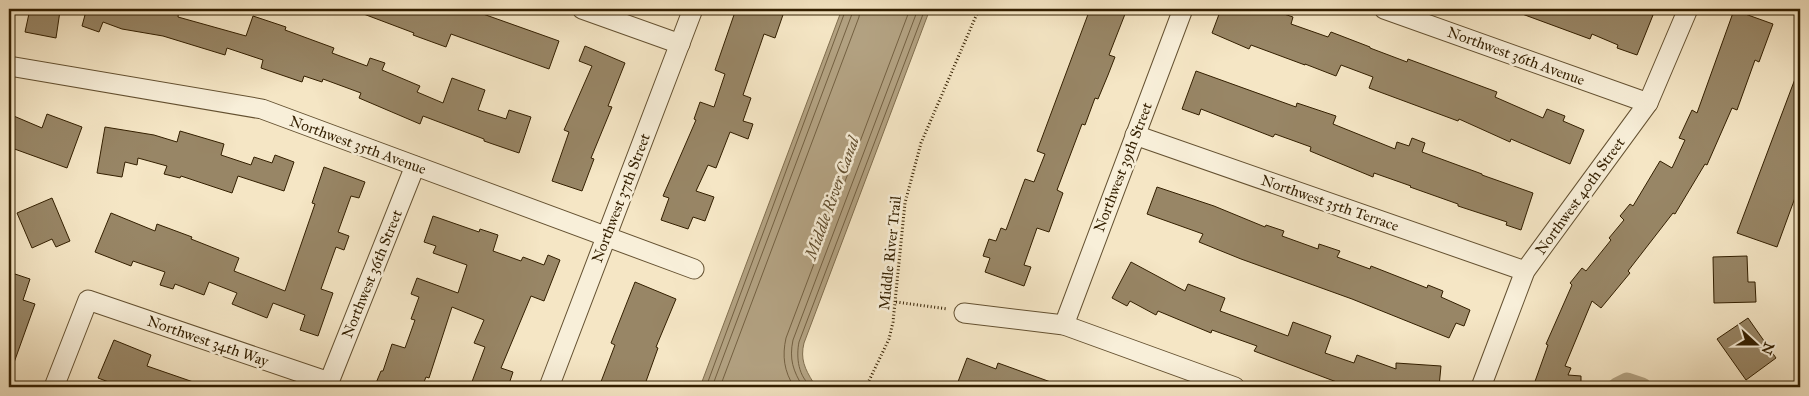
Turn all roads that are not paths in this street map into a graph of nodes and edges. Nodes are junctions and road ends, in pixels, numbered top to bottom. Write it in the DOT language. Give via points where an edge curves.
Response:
graph roads {
  1 [pos="582,9"];
  2 [pos="693,9"];
  3 [pos="1183,9"];
  4 [pos="1384,9"];
  5 [pos="1688,9"];
  6 [pos="680,44"];
  7 [pos="9,66"];
  8 [pos="1648,104"];
  9 [pos="1135,135"];
  10 [pos="415,166"];
  11 [pos="606,236"];
  12 [pos="694,269"];
  13 [pos="1525,271"];
  14 [pos="964,312"];
  15 [pos="1064,325"];
  16 [pos="329,382"];
  17 [pos="54,387"];
  18 [pos="549,387"];
  19 [pos="1235,387"];
  20 [pos="1481,387"];
  1 -- 6 [label="street"];
  2 -- 6 [label="street, Northwest 37th Street"];
  3 -- 9 [label="street, Northwest 39th Street"];
  4 -- 8 [label="street, Northwest 36th Avenue"];
  5 -- 8 [label="street, Northwest 40th Street"];
  6 -- 11 [label="street, Northwest 37th Street"];
  7 -- 10 [label="street, Northwest 35th Avenue" via="262,109"];
  8 -- 13 [label="street, Northwest 40th Street"];
  9 -- 13 [label="street, Northwest 35th Terrace"];
  9 -- 15 [label="street, Northwest 39th Street"];
  10 -- 11 [label="street, Northwest 35th Avenue"];
  10 -- 16 [label="street, Northwest 36th Street"];
  11 -- 12 [label="street, Northwest 35th Avenue"];
  11 -- 18 [label="street, Northwest 37th Street"];
  13 -- 20 [label="street, Northwest 40th Street"];
  14 -- 15 [label="street"];
  15 -- 19 [label="street"];
  16 -- 17 [label="street, Northwest 34th Way" via="88,300"];
}
